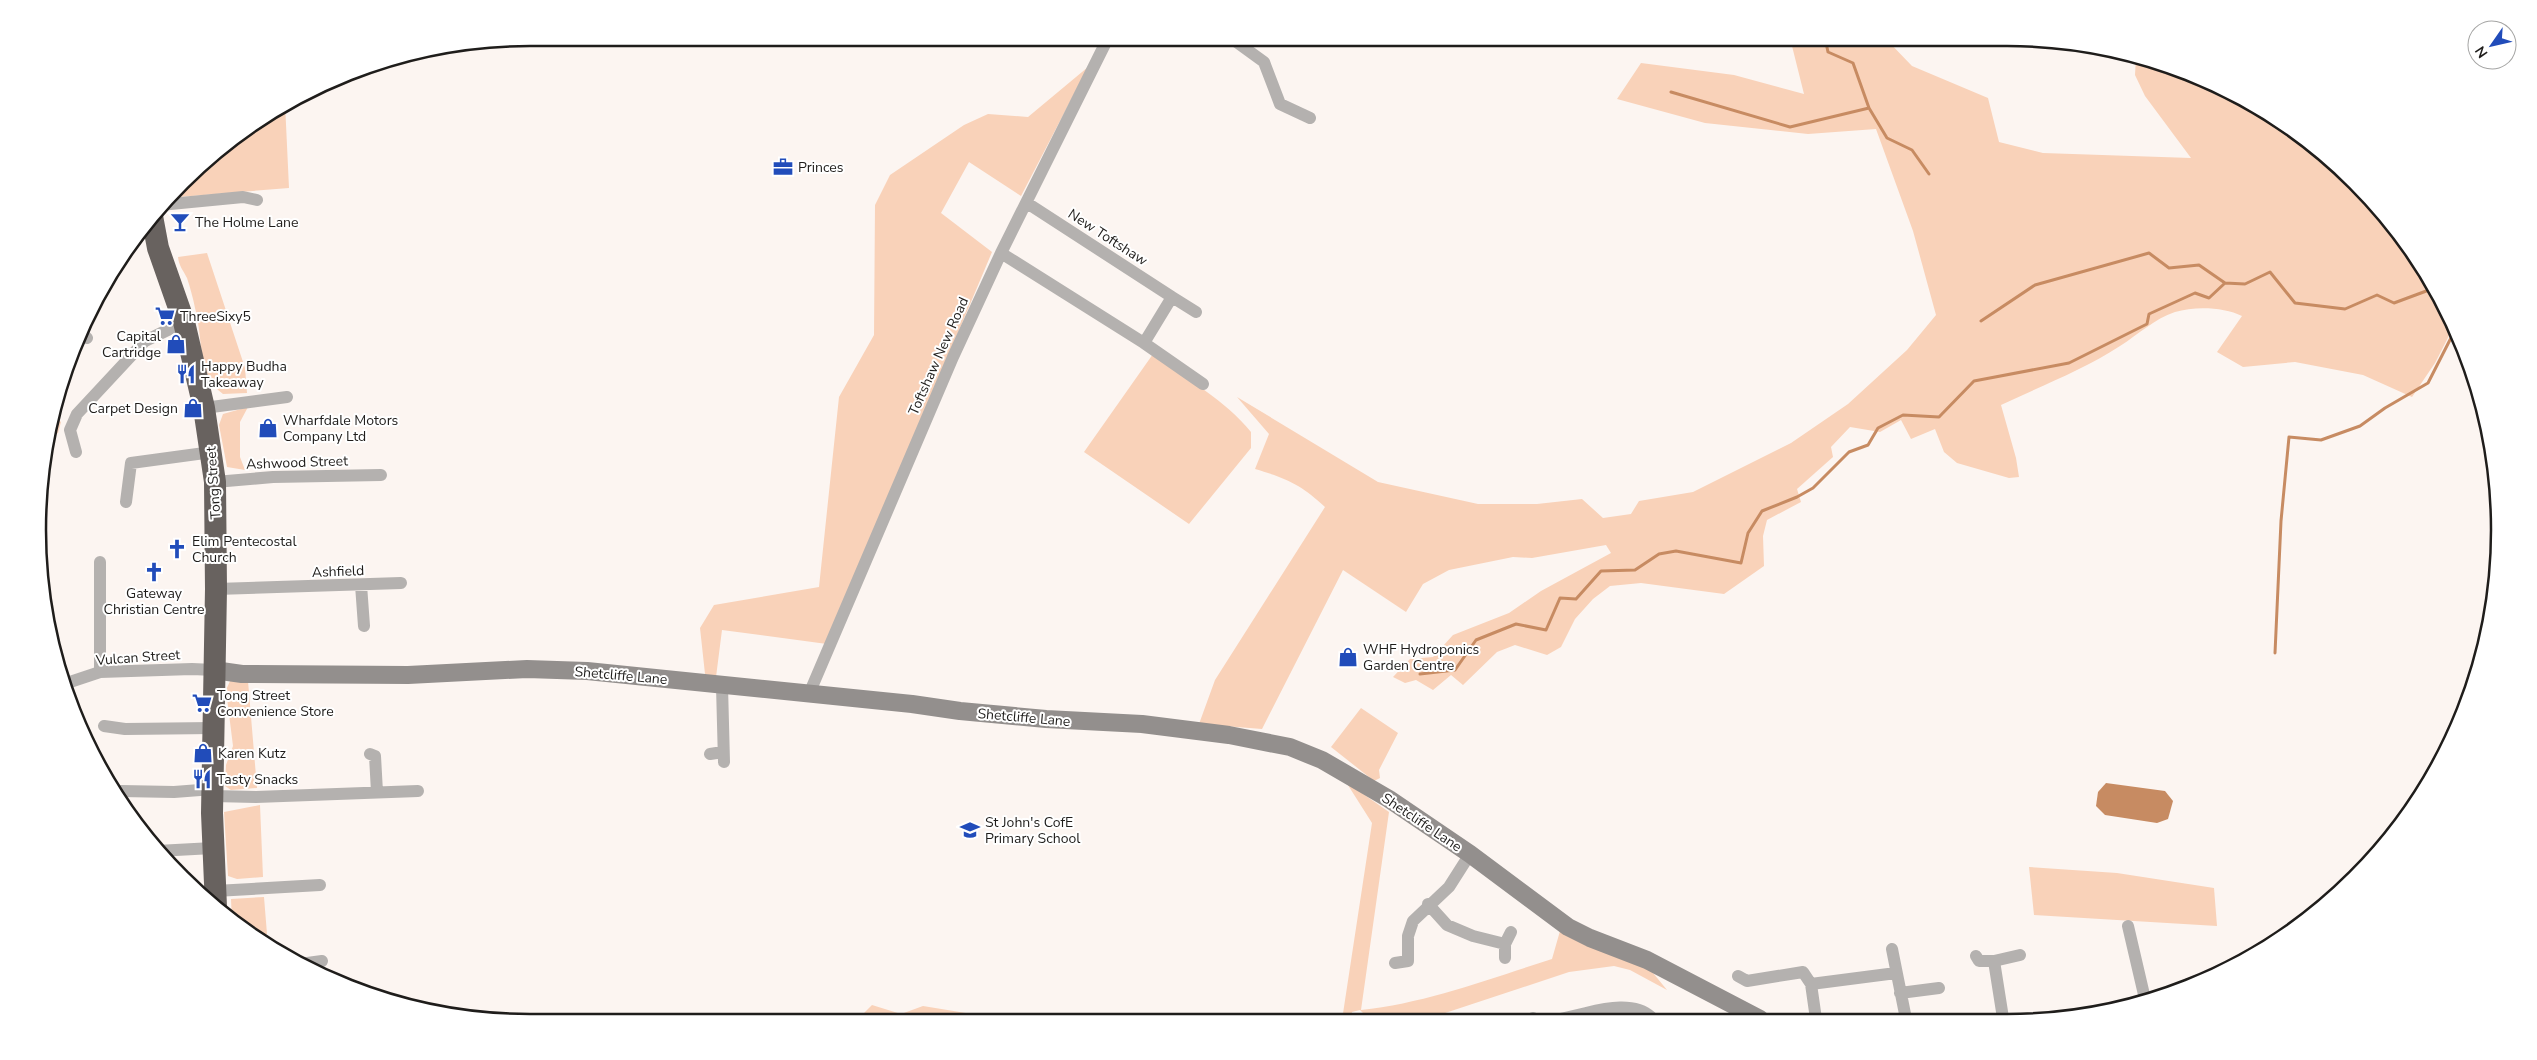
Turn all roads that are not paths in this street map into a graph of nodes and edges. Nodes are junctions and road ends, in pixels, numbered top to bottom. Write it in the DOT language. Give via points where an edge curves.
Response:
graph roads {
  1 [pos="1104,46"];
  2 [pos="1242,46"];
  3 [pos="1310,118"];
  4 [pos="257,200"];
  5 [pos="1027,203"];
  6 [pos="173,204"];
  7 [pos="154,226"];
  8 [pos="1001,253"];
  9 [pos="1172,297"];
  10 [pos="1196,312"];
  11 [pos="184,322"];
  12 [pos="1144,343"];
  13 [pos="1203,384"];
  14 [pos="287,397"];
  15 [pos="204,408"];
  16 [pos="76,452"];
  17 [pos="212,452"];
  18 [pos="381,475"];
  19 [pos="215,482"];
  20 [pos="126,502"];
  21 [pos="100,562"];
  22 [pos="401,583"];
  23 [pos="361,585"];
  24 [pos="216,589"];
  25 [pos="364,626"];
  26 [pos="214,670"];
  27 [pos="100,672"];
  28 [pos="71,682"];
  29 [pos="722,686"];
  30 [pos="810,694"];
  31 [pos="104,726"];
  32 [pos="214,728"];
  33 [pos="370,754"];
  34 [pos="710,754"];
  35 [pos="418,790"];
  36 [pos="122,791"];
  37 [pos="378,792"];
  38 [pos="213,793"];
  39 [pos="213,848"];
  40 [pos="167,850"];
  41 [pos="1470,854"];
  42 [pos="320,885"];
  43 [pos="212,895"];
  44 [pos="215,898"];
  45 [pos="1428,904"];
  46 [pos="2128,926"];
  47 [pos="1511,932"];
  48 [pos="1505,944"];
  49 [pos="1892,949"];
  50 [pos="2020,955"];
  51 [pos="1976,956"];
  52 [pos="1504,958"];
  53 [pos="322,961"];
  54 [pos="1994,961"];
  55 [pos="313,962"];
  56 [pos="1396,963"];
  57 [pos="1896,973"];
  58 [pos="1738,976"];
  59 [pos="1811,984"];
  60 [pos="1938,988"];
  61 [pos="1900,992"];
  62 [pos="2144,993"];
  63 [pos="1648,1010"];
  64 [pos="1595,1014"];
  65 [pos="1738,1014"];
  66 [pos="1815,1014"];
  67 [pos="1905,1014"];
  68 [pos="2002,1014"];
  1 -- 5 [label="street, Toftshaw New Road"];
  2 -- 3 [label="street" via="1264,62 1280,104"];
  4 -- 6 [label="street" via="243,197"];
  5 -- 8 [label="street, Toftshaw New Road"];
  5 -- 9 [label="street, New Toftshaw"];
  7 -- 11 [label="highway, Tong Street" via="158,248"];
  8 -- 12 [label="street"];
  8 -- 30 [label="street, Toftshaw New Road" via="953,357"];
  9 -- 10 [label="street, New Toftshaw"];
  9 -- 12 [label="street"];
  11 -- 15 [label="highway, Tong Street"];
  11 -- 16 [label="street" via="145,341 77,414 70,430"];
  12 -- 13 [label="street"];
  14 -- 15 [label="street"];
  15 -- 17 [label="highway, Tong Street"];
  17 -- 19 [label="highway, Tong Street"];
  17 -- 20 [label="street" via="131,462"];
  18 -- 19 [label="street, Ashwood Street" via="273,477"];
  19 -- 24 [label="highway, Tong Street"];
  21 -- 27 [label="street"];
  22 -- 23 [label="street, Ashfield"];
  23 -- 24 [label="street, Ashfield"];
  23 -- 25 [label="street"];
  24 -- 26 [label="highway, Tong Street"];
  26 -- 27 [label="street, Vulcan Street"];
  26 -- 29 [label="street, Shetcliffe Lane" via="242,674 408,675 587,670"];
  26 -- 32 [label="highway, Tong Street"];
  27 -- 28 [label="street, Vulcan Street"];
  29 -- 30 [label="street, Shetcliffe Lane"];
  29 -- 34 [label="street" via="724,757"];
  30 -- 41 [label="street, Shetcliffe Lane" via="1046,719 1142,724 1290,747 1322,760 1389,799"];
  31 -- 32 [label="street" via="125,729"];
  32 -- 38 [label="highway, Tong Street"];
  33 -- 37 [label="street" via="375,756"];
  35 -- 37 [label="street"];
  36 -- 38 [label="street"];
  37 -- 38 [label="street" via="256,797"];
  38 -- 39 [label="highway, Tong Street"];
  39 -- 40 [label="street"];
  39 -- 43 [label="highway, Tong Street"];
  41 -- 45 [label="street" via="1448,888"];
  41 -- 65 [label="street, Shetcliffe Lane" via="1568,927 1647,960"];
  42 -- 44 [label="street"];
  45 -- 48 [label="street" via="1447,924 1473,936"];
  45 -- 56 [label="street" via="1413,921 1408,936 1408,961"];
  46 -- 62 [label="street"];
  47 -- 48 [label="street"];
  48 -- 52 [label="street"];
  49 -- 57 [label="street"];
  50 -- 54 [label="street"];
  51 -- 54 [label="street" via="1979,961"];
  53 -- 55 [label="street"];
  54 -- 68 [label="street"];
  57 -- 59 [label="street"];
  57 -- 61 [label="street"];
  58 -- 59 [label="street" via="1747,981 1803,967"];
  59 -- 66 [label="street"];
  60 -- 61 [label="street"];
  61 -- 67 [label="street"];
  63 -- 64 [label="street" via="1620,1008"];
}
